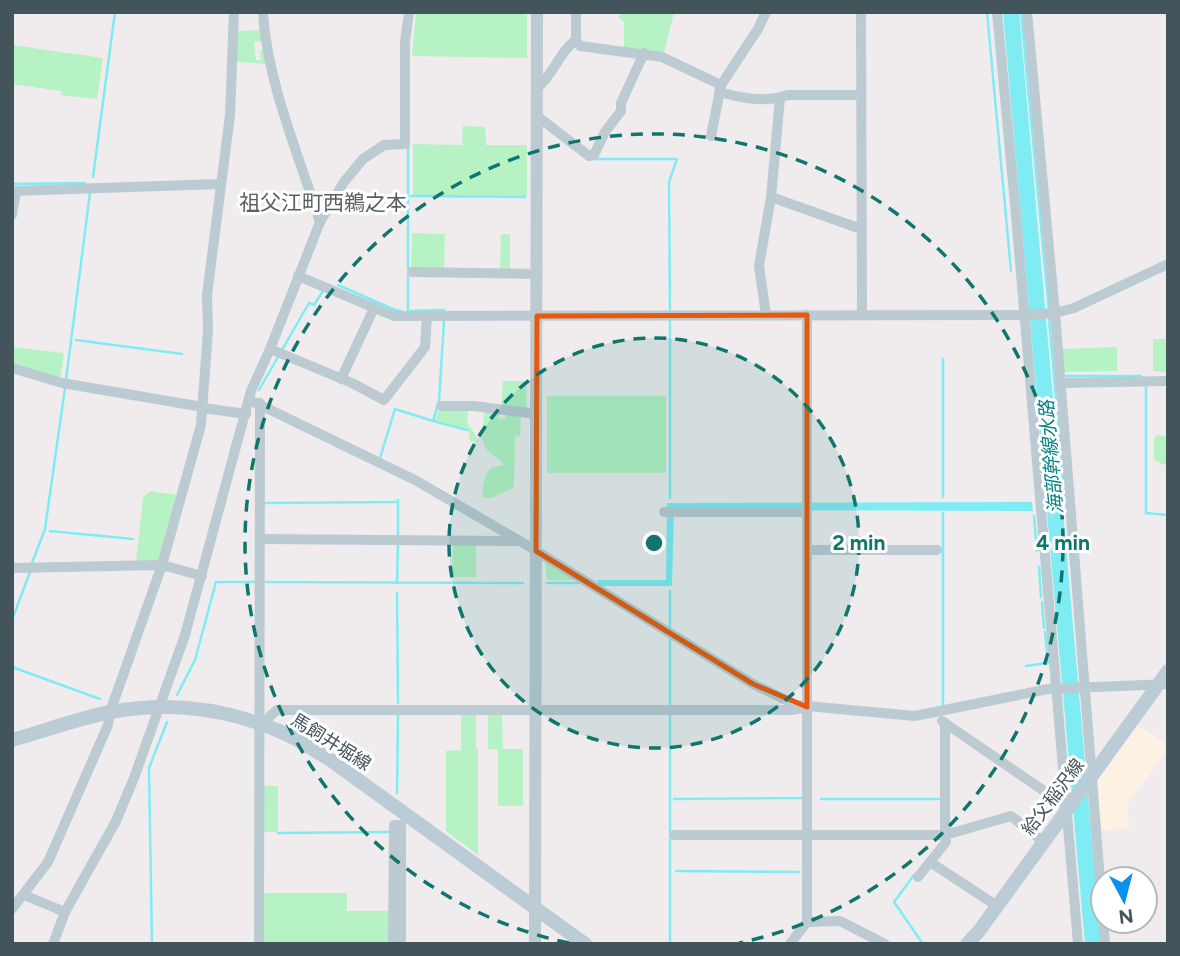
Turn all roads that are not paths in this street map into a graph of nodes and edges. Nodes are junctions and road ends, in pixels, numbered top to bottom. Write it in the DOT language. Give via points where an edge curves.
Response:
graph roads {
  1 [pos="234,12"];
  2 [pos="263,12"];
  3 [pos="409,12"];
  4 [pos="537,12"];
  5 [pos="576,12"];
  6 [pos="766,12"];
  7 [pos="861,12"];
  8 [pos="997,12"];
  9 [pos="1027,12"];
  10 [pos="576,40"];
  11 [pos="645,53"];
  12 [pos="537,88"];
  13 [pos="720,89"];
  14 [pos="861,95"];
  15 [pos="780,98"];
  16 [pos="537,116"];
  17 [pos="711,136"];
  18 [pos="220,184"];
  19 [pos="14,191"];
  20 [pos="771,197"];
  21 [pos="12,215"];
  22 [pos="320,222"];
  23 [pos="861,229"];
  24 [pos="1168,264"];
  25 [pos="412,272"];
  26 [pos="537,274"];
  27 [pos="298,276"];
  28 [pos="374,308"];
  29 [pos="1053,313"];
  30 [pos="766,315"];
  31 [pos="807,315"];
  32 [pos="862,315"];
  33 [pos="1027,315"];
  34 [pos="426,316"];
  35 [pos="537,316"];
  36 [pos="270,349"];
  37 [pos="12,368"];
  38 [pos="341,379"];
  39 [pos="1168,381"];
  40 [pos="1060,383"];
  41 [pos="255,402"];
  42 [pos="203,407"];
  43 [pos="441,407"];
  44 [pos="246,414"];
  45 [pos="536,414"];
  46 [pos="807,508"];
  47 [pos="669,512"];
  48 [pos="260,539"];
  49 [pos="520,541"];
  50 [pos="807,550"];
  51 [pos="937,550"];
  52 [pos="536,551"];
  53 [pos="162,565"];
  54 [pos="12,568"];
  55 [pos="202,576"];
  56 [pos="1168,671"];
  57 [pos="1163,684"];
  58 [pos="1082,686"];
  59 [pos="1058,688"];
  60 [pos="159,707"];
  61 [pos="807,707"];
  62 [pos="259,708"];
  63 [pos="277,710"];
  64 [pos="536,710"];
  65 [pos="110,712"];
  66 [pos="930,714"];
  67 [pos="945,723"];
  68 [pos="262,725"];
  69 [pos="12,740"];
  70 [pos="1090,781"];
  71 [pos="1068,808"];
  72 [pos="400,819"];
  73 [pos="674,835"];
  74 [pos="807,835"];
  75 [pos="945,835"];
  76 [pos="1044,842"];
  77 [pos="930,862"];
  78 [pos="1098,865"];
  79 [pos="918,877"];
  80 [pos="24,895"];
  81 [pos="997,906"];
  82 [pos="535,908"];
  83 [pos="12,909"];
  84 [pos="65,912"];
  85 [pos="807,922"];
  86 [pos="53,944"];
  87 [pos="259,944"];
  88 [pos="393,944"];
  89 [pos="401,944"];
  90 [pos="535,944"];
  91 [pos="585,944"];
  92 [pos="790,944"];
  93 [pos="885,944"];
  94 [pos="967,944"];
  95 [pos="1078,944"];
  1 -- 18 [label="street" via="230,115"];
  2 -- 22 [label="street" via="276,85"];
  3 -- 22 [label="street" via="405,144 384,145 363,159"];
  4 -- 12 [label="street"];
  5 -- 10 [label="street"];
  6 -- 13 [label="street"];
  7 -- 14 [label="street"];
  8 -- 33 [label="street"];
  9 -- 29 [label="street"];
  10 -- 11 [label="street" via="580,46"];
  10 -- 12 [label="street" via="564,49"];
  11 -- 13 [label="street" via="662,57"];
  11 -- 16 [label="street" via="621,111 594,155 589,156"];
  12 -- 16 [label="street"];
  13 -- 15 [label="street" via="746,99"];
  13 -- 17 [label="street"];
  14 -- 15 [label="street"];
  14 -- 23 [label="street"];
  15 -- 20 [label="street"];
  16 -- 26 [label="street"];
  18 -- 19 [label="street"];
  18 -- 42 [label="street" via="207,295"];
  19 -- 21 [label="street"];
  20 -- 23 [label="street"];
  20 -- 30 [label="street" via="759,267"];
  22 -- 27 [label="street"];
  23 -- 32 [label="street"];
  24 -- 29 [label="street" via="1074,309"];
  25 -- 26 [label="street"];
  26 -- 35 [label="street"];
  27 -- 28 [label="street"];
  27 -- 36 [label="street"];
  28 -- 34 [label="street" via="394,316"];
  28 -- 38 [label="street"];
  29 -- 33 [label="street"];
  29 -- 40 [label="street"];
  30 -- 31 [label="street"];
  30 -- 35 [label="street"];
  31 -- 32 [label="street"];
  31 -- 46 [label="street"];
  32 -- 33 [label="street"];
  33 -- 59 [label="street"];
  34 -- 35 [label="street"];
  34 -- 38 [label="street" via="425,347 384,400"];
  35 -- 45 [label="street"];
  36 -- 38 [label="street"];
  36 -- 41 [label="street" via="251,391"];
  37 -- 42 [label="street" via="61,383"];
  39 -- 40 [label="street"];
  40 -- 58 [label="street"];
  41 -- 44 [label="street"];
  41 -- 48 [label="street"];
  41 -- 49 [label="street" via="415,480"];
  42 -- 44 [label="street"];
  42 -- 53 [label="street"];
  43 -- 45 [label="street"];
  44 -- 55 [label="street"];
  45 -- 52 [label="street"];
  46 -- 47 [label="street"];
  46 -- 50 [label="street"];
  48 -- 49 [label="street"];
  48 -- 62 [label="street"];
  49 -- 52 [label="street"];
  50 -- 51 [label="street"];
  50 -- 61 [label="street"];
  52 -- 61 [label="street" via="753,684"];
  52 -- 64 [label="street"];
  53 -- 54 [label="street"];
  53 -- 55 [label="street"];
  53 -- 65 [label="street"];
  55 -- 60 [label="street"];
  56 -- 57 [label="main road, 給父稲沢線"];
  57 -- 58 [label="street"];
  57 -- 70 [label="main road, 給父稲沢線"];
  58 -- 59 [label="street"];
  58 -- 70 [label="street"];
  59 -- 66 [label="street"];
  59 -- 71 [label="street"];
  60 -- 65 [label="main road, 馬飼井堀線"];
  60 -- 68 [label="main road, 馬飼井堀線" via="217,712"];
  60 -- 84 [label="street" via="116,821"];
  61 -- 64 [label="street"];
  61 -- 66 [label="street"];
  61 -- 74 [label="street"];
  62 -- 63 [label="street"];
  62 -- 68 [label="street"];
  63 -- 64 [label="street"];
  63 -- 68 [label="street"];
  64 -- 82 [label="street"];
  65 -- 69 [label="main road, 馬飼井堀線"];
  65 -- 80 [label="street" via="48,862"];
  66 -- 67 [label="street"];
  67 -- 71 [label="street"];
  67 -- 75 [label="street"];
  68 -- 72 [label="main road, 馬飼井堀線" via="288,734 332,761"];
  68 -- 87 [label="street"];
  70 -- 71 [label="main road, 給父稲沢線"];
  70 -- 78 [label="street"];
  71 -- 76 [label="main road, 給父稲沢線"];
  71 -- 95 [label="street"];
  72 -- 82 [label="main road, 馬飼井堀線"];
  72 -- 88 [label="street" via="394,825"];
  72 -- 89 [label="street"];
  73 -- 74 [label="street"];
  74 -- 75 [label="street"];
  74 -- 85 [label="street"];
  75 -- 76 [label="street" via="1011,816"];
  75 -- 77 [label="street" via="946,842"];
  76 -- 81 [label="main road, 給父稲沢線"];
  77 -- 79 [label="street"];
  77 -- 81 [label="street"];
  80 -- 83 [label="street"];
  80 -- 84 [label="street"];
  81 -- 94 [label="main road, 給父稲沢線"];
  82 -- 90 [label="street"];
  82 -- 91 [label="main road, 馬飼井堀線"];
  84 -- 86 [label="street"];
  85 -- 92 [label="street"];
  85 -- 93 [label="street" via="840,921"];
}
